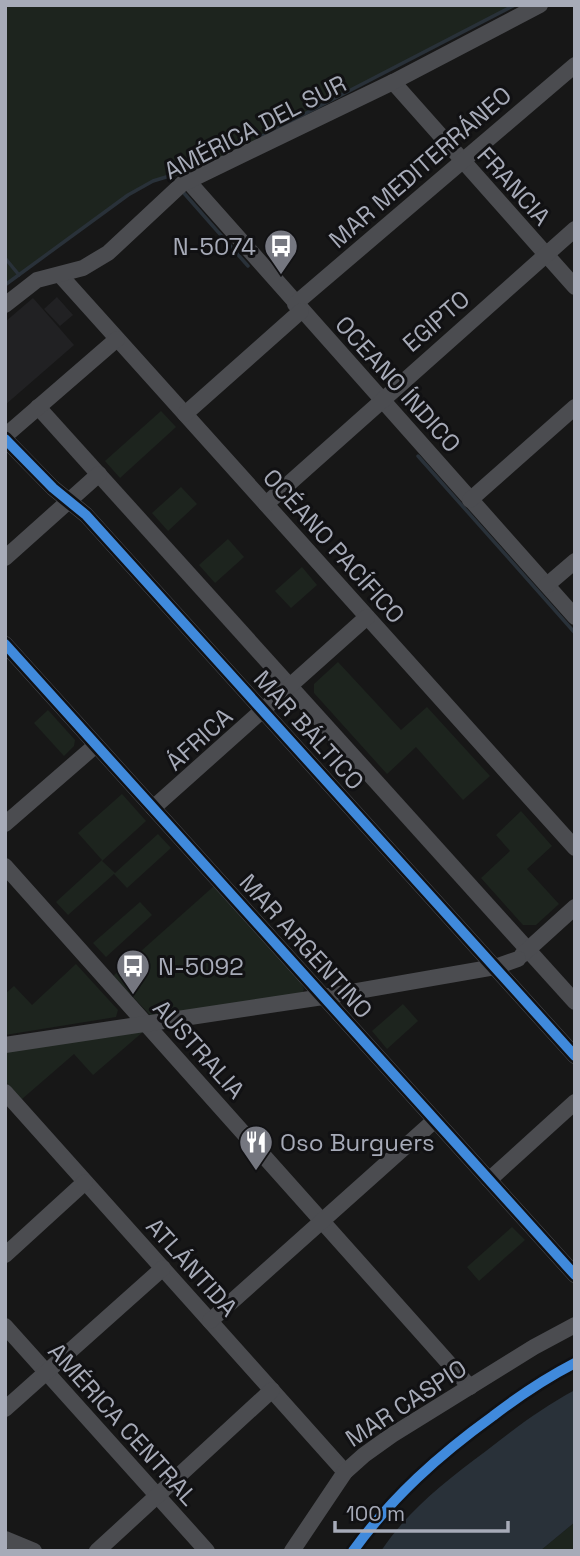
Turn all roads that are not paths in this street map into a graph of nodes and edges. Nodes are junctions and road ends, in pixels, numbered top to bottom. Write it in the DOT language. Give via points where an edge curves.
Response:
graph roads {
  1 [pos="540,5"];
  2 [pos="575,65"];
  3 [pos="393,82"];
  4 [pos="462,161"];
  5 [pos="188,181"];
  6 [pos="575,229"];
  7 [pos="545,255"];
  8 [pos="60,275"];
  9 [pos="575,287"];
  10 [pos="5,305"];
  11 [pos="298,307"];
  12 [pos="117,339"];
  13 [pos="381,400"];
  14 [pos="38,407"];
  15 [pos="575,407"];
  16 [pos="185,414"];
  17 [pos="5,437"];
  18 [pos="99,474"];
  19 [pos="70,500"];
  20 [pos="470,500"];
  21 [pos="266,504"];
  22 [pos="5,558"];
  23 [pos="575,561"];
  24 [pos="547,585"];
  25 [pos="367,617"];
  26 [pos="575,617"];
  27 [pos="5,644"];
  28 [pos="290,686"];
  29 [pos="262,710"];
  30 [pos="96,745"];
  31 [pos="153,808"];
  32 [pos="5,824"];
  33 [pos="575,848"];
  34 [pos="5,866"];
  35 [pos="575,907"];
  36 [pos="523,955"];
  37 [pos="495,967"];
  38 [pos="509,984"];
  39 [pos="323,996"];
  40 [pos="575,1002"];
  41 [pos="145,1023"];
  42 [pos="5,1045"];
  43 [pos="575,1056"];
  44 [pos="6,1093"];
  45 [pos="575,1102"];
  46 [pos="435,1120"];
  47 [pos="489,1180"];
  48 [pos="85,1182"];
  49 [pos="322,1221"];
  50 [pos="5,1255"];
  51 [pos="163,1268"];
  52 [pos="575,1275"];
  53 [pos="210,1321"];
  54 [pos="575,1325"];
  55 [pos="5,1326"];
  56 [pos="46,1373"];
  57 [pos="470,1387"];
  58 [pos="272,1390"];
  59 [pos="5,1409"];
  60 [pos="345,1472"];
  61 [pos="156,1496"];
  62 [pos="5,1539"];
  63 [pos="34,1551"];
  64 [pos="97,1551"];
  65 [pos="207,1551"];
  66 [pos="292,1551"];
  1 -- 3 [label="street, AMÉRICA DEL SUR"];
  2 -- 4 [label="street, MAR MEDITERRÁNEO"];
  3 -- 4 [label="street, FRANCIA"];
  3 -- 5 [label="street, AMÉRICA DEL SUR"];
  4 -- 7 [label="street, FRANCIA"];
  4 -- 11 [label="street, MAR MEDITERRÁNEO"];
  5 -- 8 [label="street, AMÉRICA DEL SUR" via="108,253"];
  5 -- 11 [label="street, OCEANO ÍNDICO"];
  6 -- 7 [label="street, EGIPTO"];
  7 -- 9 [label="street, FRANCIA"];
  7 -- 13 [label="street, EGIPTO"];
  8 -- 10 [label="street, AMÉRICA DEL SUR" via="37,280"];
  8 -- 12 [label="street, OCÉANO PACÍFICO"];
  11 -- 13 [label="street, OCEANO ÍNDICO"];
  11 -- 16 [label="street, MAR MEDITERRÁNEO"];
  12 -- 14 [label="street"];
  12 -- 16 [label="street, OCÉANO PACÍFICO"];
  13 -- 20 [label="street, OCEANO ÍNDICO"];
  13 -- 21 [label="street, EGIPTO"];
  14 -- 17 [label="street"];
  14 -- 18 [label="street, MAR BÁLTICO"];
  15 -- 20 [label="street"];
  16 -- 21 [label="street, OCÉANO PACÍFICO"];
  17 -- 19 [label="street, MAR BÁLTICO"];
  18 -- 19 [label="street"];
  18 -- 28 [label="street, MAR BÁLTICO"];
  19 -- 22 [label="street"];
  19 -- 29 [label="street, MAR BÁLTICO"];
  20 -- 24 [label="street, OCEANO ÍNDICO"];
  21 -- 25 [label="street, OCÉANO PACÍFICO"];
  23 -- 24 [label="street"];
  24 -- 26 [label="street, OCEANO ÍNDICO"];
  25 -- 28 [label="street, ÁFRICA"];
  25 -- 33 [label="street, OCÉANO PACÍFICO"];
  27 -- 30 [label="street, MAR ARGENTINO"];
  28 -- 29 [label="street, ÁFRICA"];
  28 -- 36 [label="street, MAR BÁLTICO"];
  29 -- 31 [label="street, ÁFRICA"];
  29 -- 37 [label="street, MAR BÁLTICO"];
  30 -- 31 [label="street, MAR ARGENTINO"];
  30 -- 32 [label="street"];
  31 -- 39 [label="street, MAR ARGENTINO"];
  34 -- 41 [label="street, AUSTRALIA"];
  35 -- 36 [label="street"];
  36 -- 37 [label="street"];
  36 -- 38 [label="street"];
  36 -- 40 [label="street, MAR BÁLTICO"];
  37 -- 38 [label="street, MAR BÁLTICO"];
  37 -- 39 [label="street"];
  38 -- 43 [label="street, MAR BÁLTICO"];
  39 -- 41 [label="street"];
  39 -- 46 [label="street, MAR ARGENTINO"];
  41 -- 42 [label="street"];
  41 -- 49 [label="street, AUSTRALIA"];
  44 -- 48 [label="street, ATLÁNTIDA"];
  45 -- 47 [label="street"];
  46 -- 47 [label="street, MAR ARGENTINO"];
  46 -- 49 [label="street"];
  47 -- 52 [label="street, MAR ARGENTINO"];
  48 -- 50 [label="street"];
  48 -- 51 [label="street, ATLÁNTIDA"];
  49 -- 53 [label="street"];
  49 -- 57 [label="street, AUSTRALIA"];
  51 -- 53 [label="street, ATLÁNTIDA"];
  51 -- 56 [label="street"];
  53 -- 58 [label="street, ATLÁNTIDA"];
  54 -- 57 [label="street, MAR CASPIO"];
  55 -- 56 [label="street, AMÉRICA CENTRAL"];
  56 -- 59 [label="street"];
  56 -- 61 [label="street, AMÉRICA CENTRAL"];
  57 -- 60 [label="street, MAR CASPIO" via="392,1434"];
  58 -- 60 [label="street, ATLÁNTIDA"];
  58 -- 61 [label="street"];
  60 -- 66 [label="street, MAR CASPIO"];
  61 -- 64 [label="street"];
  61 -- 65 [label="street, AMÉRICA CENTRAL"];
  62 -- 63 [label="street"];
}
